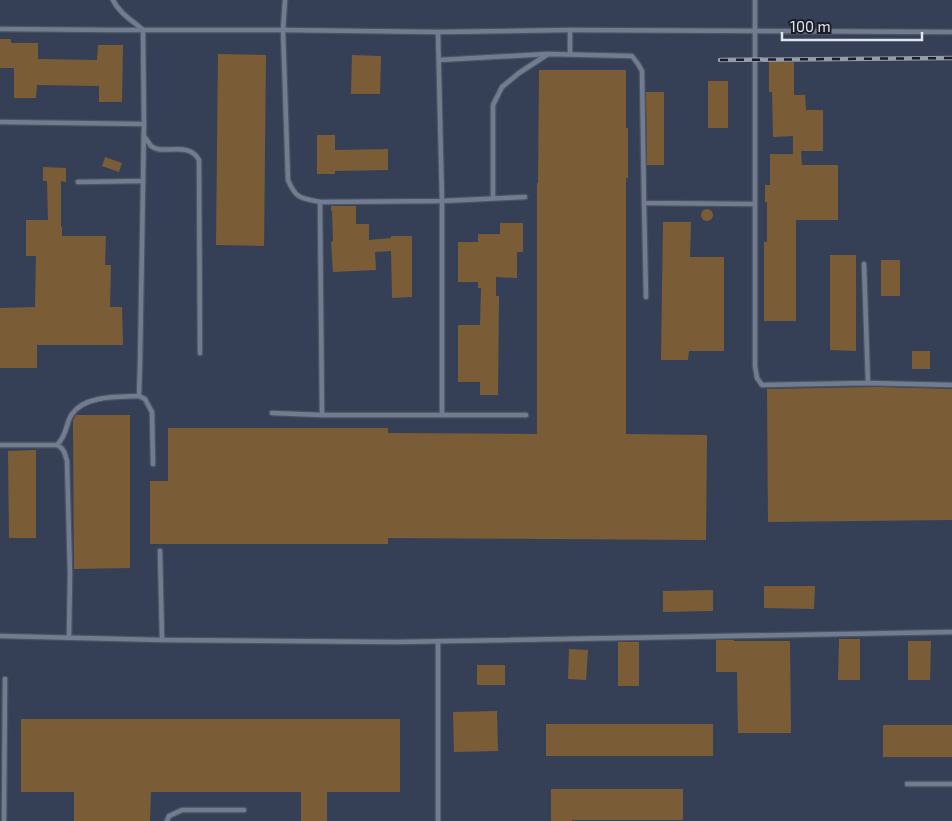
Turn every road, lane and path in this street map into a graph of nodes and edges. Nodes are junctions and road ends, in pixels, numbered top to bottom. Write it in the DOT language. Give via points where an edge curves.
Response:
graph roads {
  1 [pos="113,0"];
  2 [pos="285,0"];
  3 [pos="755,0"];
  4 [pos="0,29"];
  5 [pos="143,30"];
  6 [pos="284,30"];
  7 [pos="570,30"];
  8 [pos="755,31"];
  9 [pos="438,32"];
  10 [pos="952,32"];
  11 [pos="548,54"];
  12 [pos="570,54"];
  13 [pos="439,60"];
  14 [pos="0,122"];
  15 [pos="144,124"];
  16 [pos="144,136"];
  17 [pos="143,181"];
  18 [pos="78,182"];
  19 [pos="525,197"];
  20 [pos="493,198"];
  21 [pos="442,201"];
  22 [pos="320,202"];
  23 [pos="644,203"];
  24 [pos="755,204"];
  25 [pos="864,264"];
  26 [pos="646,297"];
  27 [pos="200,353"];
  28 [pos="868,383"];
  29 [pos="952,385"];
  30 [pos="139,396"];
  31 [pos="272,413"];
  32 [pos="322,415"];
  33 [pos="526,415"];
  34 [pos="442,416"];
  35 [pos="0,445"];
  36 [pos="57,445"];
  37 [pos="153,464"];
  38 [pos="160,551"];
  39 [pos="952,632"];
  40 [pos="0,636"];
  41 [pos="69,637"];
  42 [pos="162,640"];
  43 [pos="438,641"];
  44 [pos="5,679"];
  45 [pos="907,784"];
  46 [pos="952,784"];
  47 [pos="244,810"];
  48 [pos="4,821"];
  49 [pos="167,821"];
  50 [pos="438,821"];
  1 -- 5 [label="lane"];
  2 -- 6 [label="lane"];
  3 -- 8 [label="lane"];
  4 -- 5 [label="lane"];
  5 -- 6 [label="lane"];
  5 -- 15 [label="lane"];
  6 -- 9 [label="lane"];
  6 -- 22 [label="lane" via="288,180 293,191 302,198"];
  7 -- 8 [label="lane"];
  7 -- 9 [label="lane"];
  7 -- 12 [label="lane"];
  8 -- 10 [label="lane"];
  8 -- 24 [label="lane"];
  9 -- 13 [label="lane"];
  11 -- 12 [label="lane"];
  11 -- 13 [label="lane"];
  11 -- 20 [label="lane" via="502,87 493,105"];
  12 -- 23 [label="lane" via="632,56 642,71"];
  13 -- 21 [label="lane"];
  14 -- 15 [label="lane"];
  15 -- 16 [label="lane"];
  16 -- 17 [label="lane"];
  16 -- 27 [label="lane" via="152,147 186,150 199,160"];
  17 -- 18 [label="lane"];
  17 -- 30 [label="lane"];
  19 -- 20 [label="lane"];
  20 -- 21 [label="lane"];
  21 -- 22 [label="lane"];
  21 -- 34 [label="lane"];
  22 -- 32 [label="lane"];
  23 -- 24 [label="lane"];
  23 -- 26 [label="lane"];
  24 -- 28 [label="lane" via="757,378 762,385"];
  25 -- 28 [label="lane"];
  28 -- 29 [label="lane"];
  30 -- 36 [label="lane" via="112,397 82,405 72,414 65,435"];
  30 -- 37 [label="lane" via="145,399 152,412"];
  31 -- 32 [label="lane"];
  32 -- 34 [label="lane"];
  33 -- 34 [label="lane"];
  35 -- 36 [label="lane"];
  36 -- 41 [label="lane" via="67,461"];
  38 -- 42 [label="lane"];
  39 -- 43 [label="lane"];
  40 -- 41 [label="lane"];
  41 -- 42 [label="lane"];
  42 -- 43 [label="lane"];
  43 -- 50 [label="lane"];
  44 -- 48 [label="lane"];
  45 -- 46 [label="lane"];
  47 -- 49 [label="lane" via="182,810"];
}
